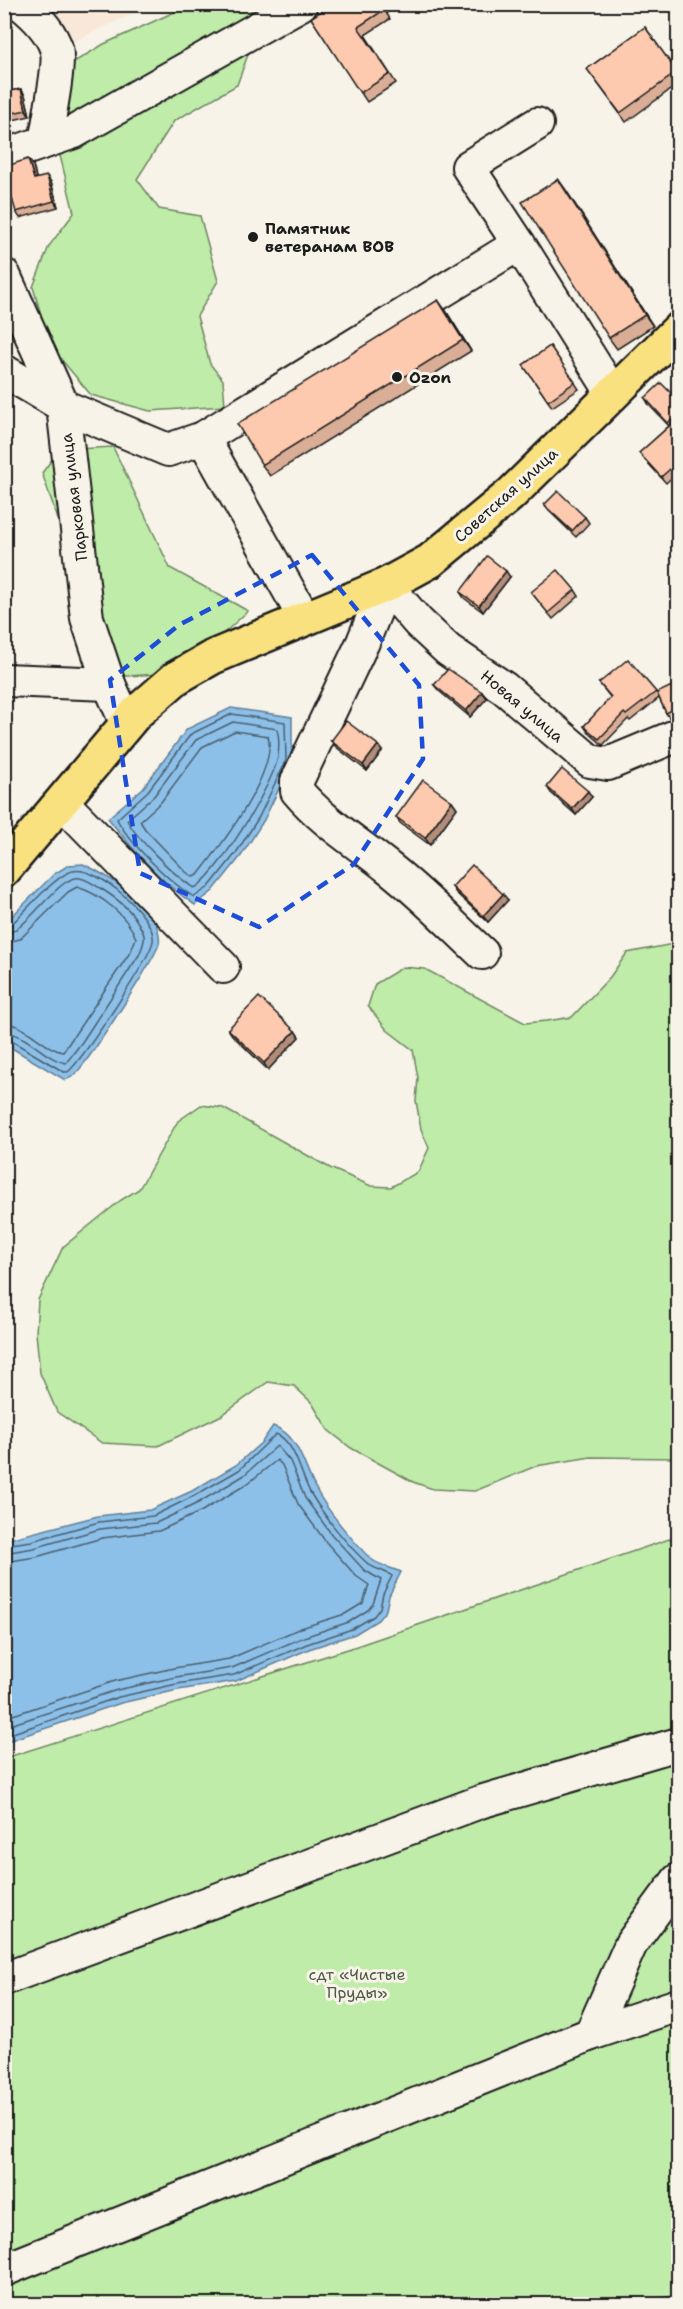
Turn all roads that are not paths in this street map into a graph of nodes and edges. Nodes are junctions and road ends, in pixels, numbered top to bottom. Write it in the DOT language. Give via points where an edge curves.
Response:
graph roads {
  1 [pos="21,4"];
  2 [pos="301,4"];
  3 [pos="537,124"];
  4 [pos="45,142"];
  5 [pos="4,156"];
  6 [pos="519,244"];
  7 [pos="4,275"];
  8 [pos="678,330"];
  9 [pos="4,371"];
  10 [pos="614,394"];
  11 [pos="63,406"];
  12 [pos="203,438"];
  13 [pos="386,585"];
  14 [pos="305,619"];
  15 [pos="4,680"];
  16 [pos="110,684"];
  17 [pos="127,724"];
  18 [pos="678,735"];
  19 [pos="63,803"];
  20 [pos="4,870"];
  21 [pos="482,953"];
  22 [pos="223,967"];
  23 [pos="678,1744"];
  24 [pos="678,1880"];
  25 [pos="4,1979"];
  26 [pos="678,2006"];
  27 [pos="591,2034"];
  28 [pos="4,2270"];
  1 -- 4 [label="street" via="39,18 57,50"];
  2 -- 4 [label="street" via="74,132"];
  3 -- 6 [label="street" via="468,167"];
  4 -- 5 [label="street"];
  6 -- 10 [label="street"];
  6 -- 12 [label="street"];
  7 -- 11 [label="street, Парковая улица"];
  8 -- 10 [label="main road, Советская улица"];
  9 -- 11 [label="street"];
  10 -- 13 [label="main road, Советская улица" via="471,529 430,561"];
  11 -- 12 [label="street" via="168,450"];
  11 -- 16 [label="street, Парковая улица" via="87,618"];
  12 -- 14 [label="street"];
  13 -- 14 [label="main road, Советская улица"];
  13 -- 18 [label="street, Новая улица" via="448,650 504,688 590,761 609,764"];
  13 -- 21 [label="street" via="297,781 297,791 326,821 412,887"];
  14 -- 17 [label="main road, Советская улица" via="213,657 176,678"];
  15 -- 16 [label="street"];
  16 -- 17 [label="street, Парковая улица"];
  17 -- 19 [label="main road, Советская улица"];
  19 -- 20 [label="main road, Советская улица"];
  19 -- 22 [label="street"];
  23 -- 25 [label="street" via="480,1803"];
  24 -- 27 [label="street" via="631,1944"];
  26 -- 27 [label="street"];
  27 -- 28 [label="street"];
}
